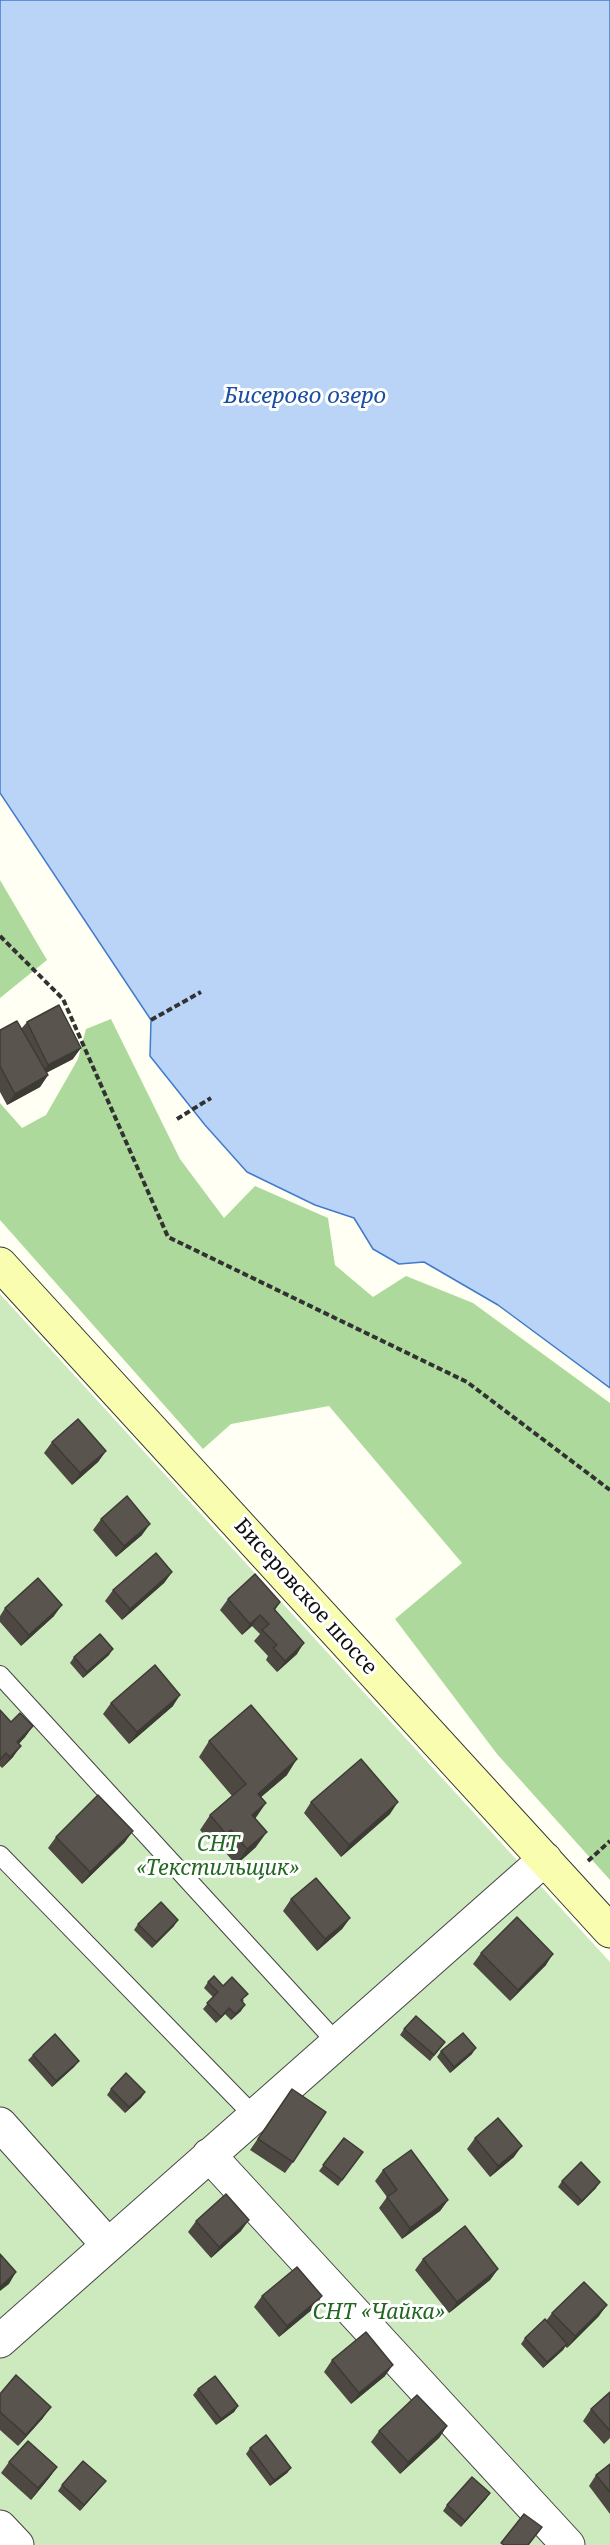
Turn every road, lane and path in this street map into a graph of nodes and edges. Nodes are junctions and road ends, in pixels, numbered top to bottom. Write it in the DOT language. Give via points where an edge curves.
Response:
graph roads {
  1 [pos="0,936"];
  2 [pos="201,992"];
  3 [pos="151,1020"];
  4 [pos="211,1098"];
  5 [pos="177,1119"];
  6 [pos="0,1264"];
  7 [pos="610,1490"];
  8 [pos="0,1675"];
  9 [pos="0,1855"];
  10 [pos="545,1859"];
  11 [pos="610,1931"];
  12 [pos="337,2043"];
  13 [pos="254,2116"];
  14 [pos="0,2124"];
  15 [pos="210,2155"];
  16 [pos="108,2245"];
  17 [pos="0,2341"];
  18 [pos="0,2527"];
  19 [pos="17,2545"];
  20 [pos="568,2545"];
  1 -- 7 [label="path" via="63,999 168,1237 467,1382"];
  2 -- 3 [label="path"];
  4 -- 5 [label="path"];
  6 -- 10 [label="main road, Бисеровское шоссе"];
  8 -- 12 [label="lane"];
  9 -- 13 [label="lane"];
  10 -- 11 [label="main road, Бисеровское шоссе"];
  10 -- 12 [label="street"];
  12 -- 13 [label="street"];
  13 -- 15 [label="street"];
  14 -- 16 [label="street"];
  15 -- 16 [label="street"];
  15 -- 20 [label="street"];
  16 -- 17 [label="street"];
  18 -- 19 [label="street"];
}
